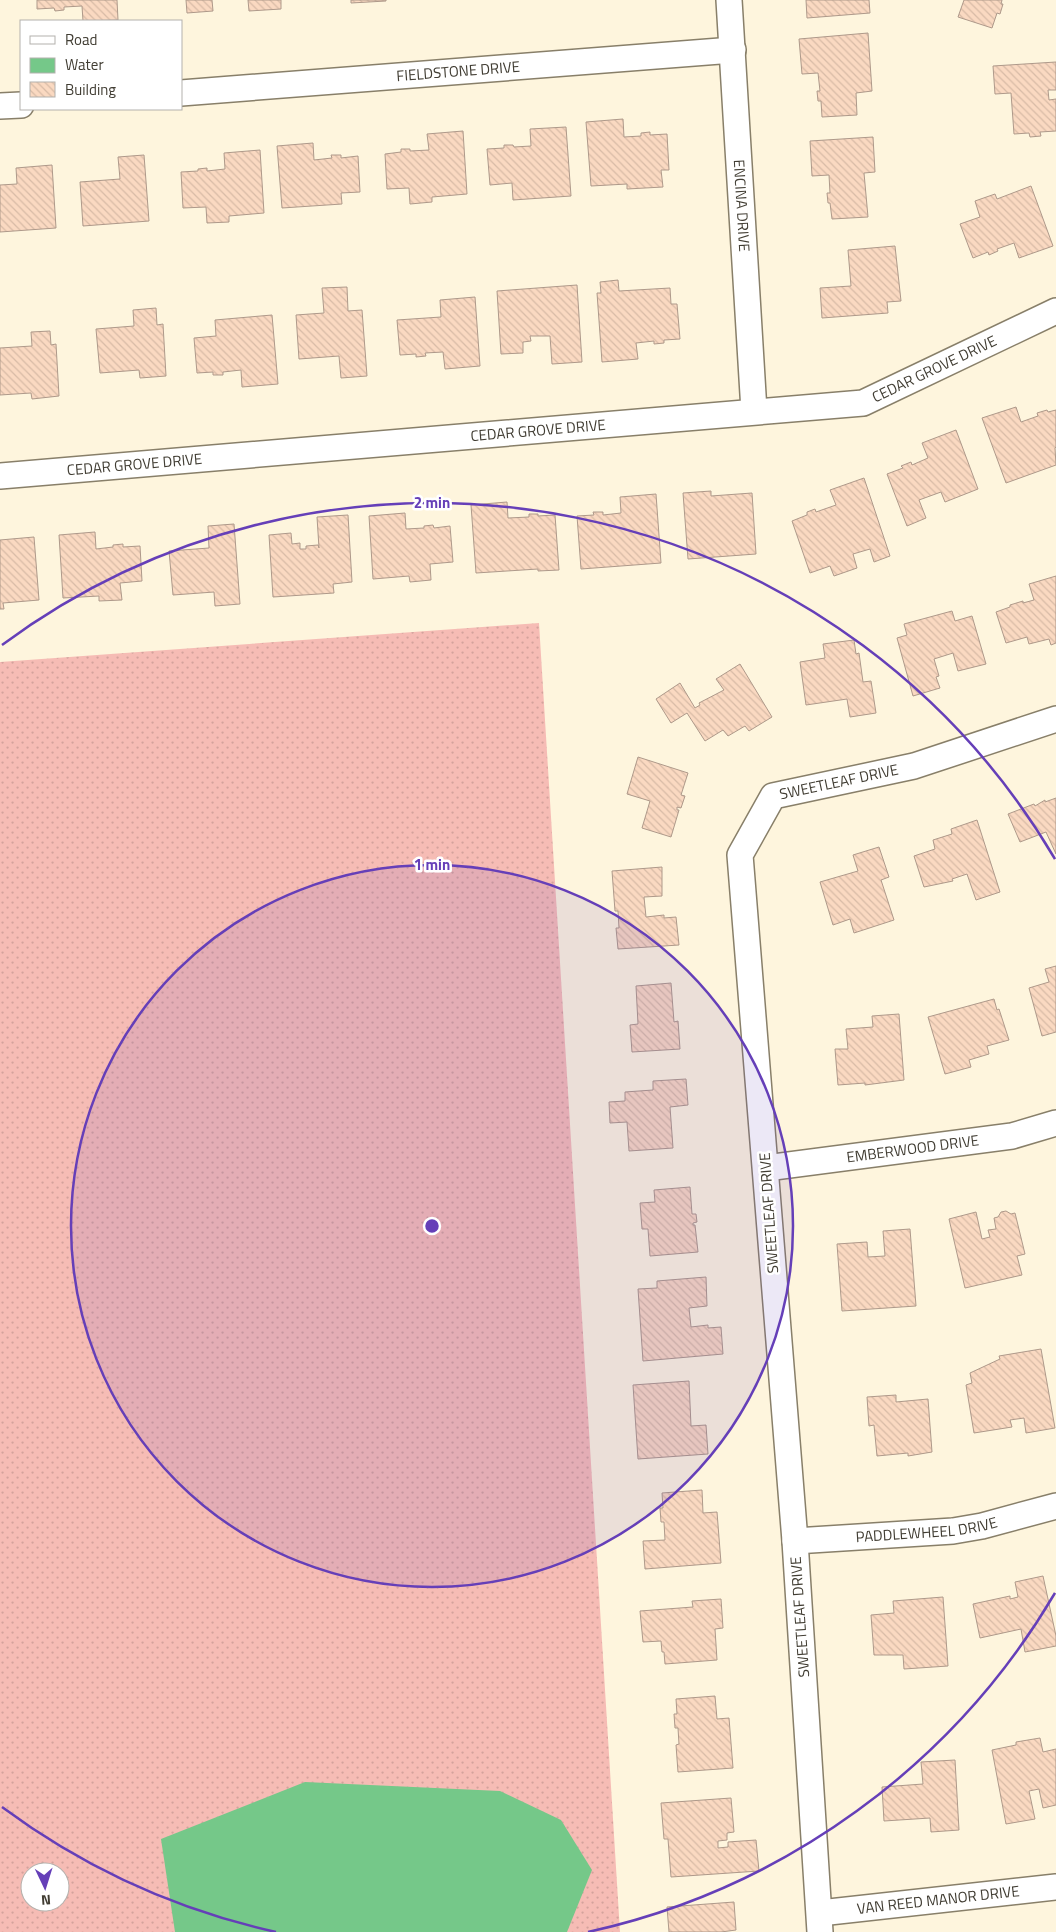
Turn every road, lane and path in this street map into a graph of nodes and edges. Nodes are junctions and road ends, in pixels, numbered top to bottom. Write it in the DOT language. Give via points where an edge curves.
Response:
graph roads {
  1 [pos="729,0"];
  2 [pos="733,50"];
  3 [pos="182,92"];
  4 [pos="20,105"];
  5 [pos="0,106"];
  6 [pos="1056,311"];
  7 [pos="754,411"];
  8 [pos="0,476"];
  9 [pos="1056,720"];
  10 [pos="1056,1123"];
  11 [pos="766,1168"];
  12 [pos="1056,1506"];
  13 [pos="795,1541"];
  14 [pos="1056,1887"];
  15 [pos="820,1922"];
  1 -- 2 [label="street, ENCINA DRIVE"];
  2 -- 3 [label="street, FIELDSTONE DRIVE"];
  2 -- 7 [label="street, ENCINA DRIVE"];
  4 -- 5 [label="street"];
  6 -- 7 [label="street, CEDAR GROVE DRIVE" via="863,403"];
  7 -- 8 [label="street, CEDAR GROVE DRIVE"];
  9 -- 11 [label="street, SWEETLEAF DRIVE" via="914,766 772,796 740,855"];
  10 -- 11 [label="street, EMBERWOOD DRIVE" via="1012,1136"];
  11 -- 13 [label="street, SWEETLEAF DRIVE"];
  12 -- 13 [label="street, PADDLEWHEEL DRIVE" via="953,1531"];
  13 -- 15 [label="street, SWEETLEAF DRIVE"];
  14 -- 15 [label="street, VAN REED MANOR DRIVE"];
}
